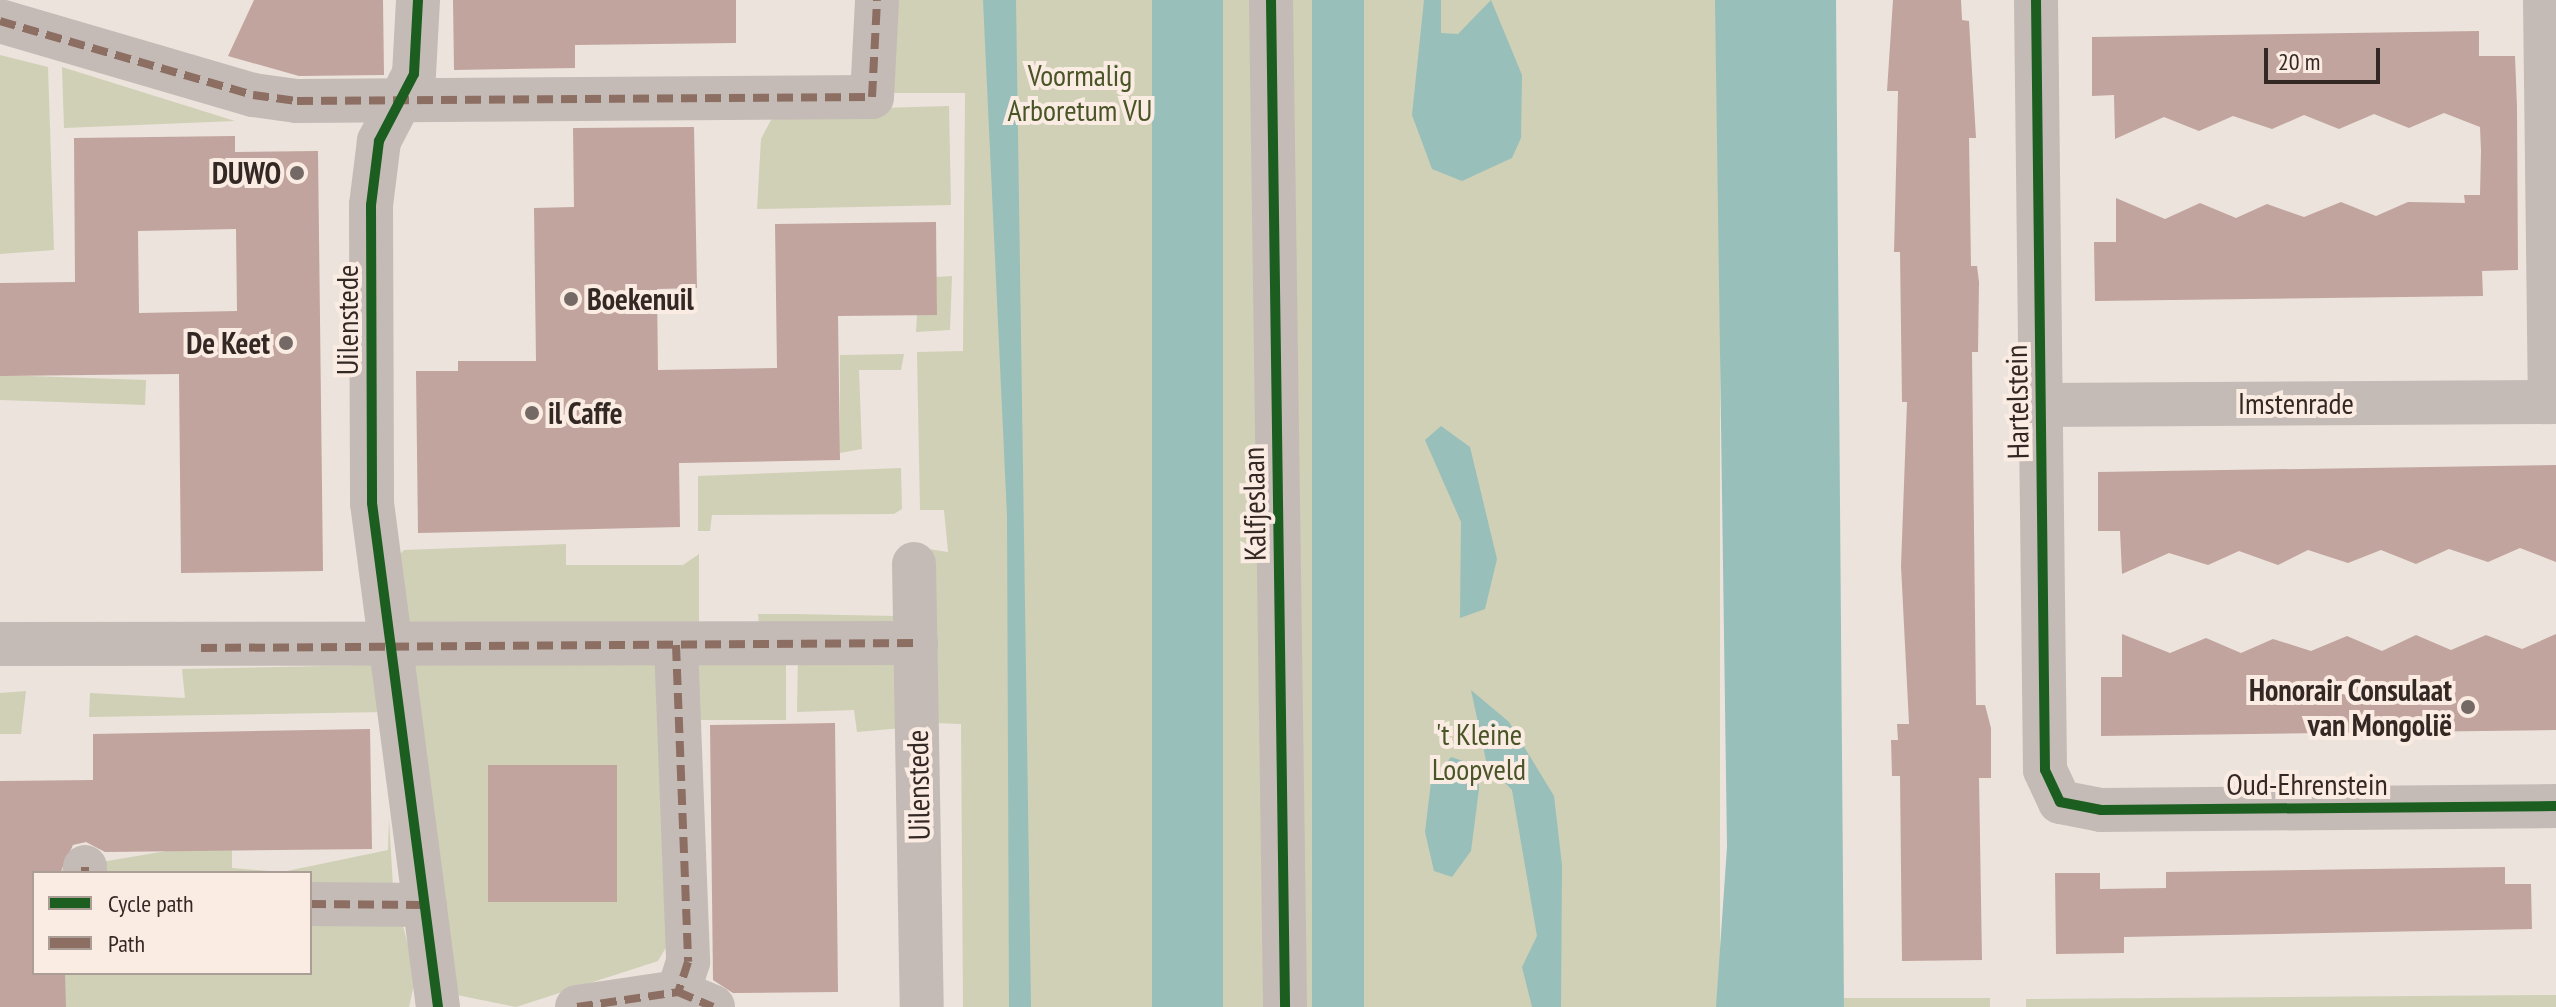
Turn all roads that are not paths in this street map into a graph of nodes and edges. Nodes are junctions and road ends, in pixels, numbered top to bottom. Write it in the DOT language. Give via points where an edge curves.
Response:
graph roads {
  1 [pos="418,0"];
  2 [pos="877,0"];
  3 [pos="1271,0"];
  4 [pos="2036,0"];
  5 [pos="2545,0"];
  6 [pos="0,21"];
  7 [pos="400,102"];
  8 [pos="2553,402"];
  9 [pos="2042,405"];
  10 [pos="914,564"];
  11 [pos="916,643"];
  12 [pos="0,644"];
  13 [pos="676,645"];
  14 [pos="388,648"];
  15 [pos="2060,802"];
  16 [pos="2556,806"];
  17 [pos="312,904"];
  18 [pos="425,905"];
  19 [pos="695,1000"];
  20 [pos="438,1007"];
  21 [pos="577,1007"];
  22 [pos="922,1007"];
  23 [pos="1285,1007"];
  1 -- 7 [label="street, Uilenstede" via="414,74"];
  2 -- 7 [label="street" via="872,97"];
  3 -- 23 [label="street, Kalfjeslaan"];
  4 -- 9 [label="street, Hartelstein"];
  5 -- 8 [label="street, Imstenrade"];
  6 -- 7 [label="street" via="253,95"];
  7 -- 14 [label="street, Uilenstede" via="379,141 371,205 372,503"];
  8 -- 9 [label="street, Imstenrade"];
  9 -- 15 [label="street, Hartelstein" via="2045,770"];
  10 -- 11 [label="street, Uilenstede"];
  11 -- 13 [label="street"];
  11 -- 22 [label="street, Uilenstede"];
  12 -- 14 [label="street"];
  13 -- 14 [label="street"];
  13 -- 19 [label="street" via="688,962"];
  14 -- 18 [label="street, Uilenstede"];
  15 -- 16 [label="street, Oud-Ehrenstein" via="2101,810"];
  17 -- 18 [label="street"];
  18 -- 20 [label="street, Uilenstede"];
  19 -- 21 [label="street"];
}
